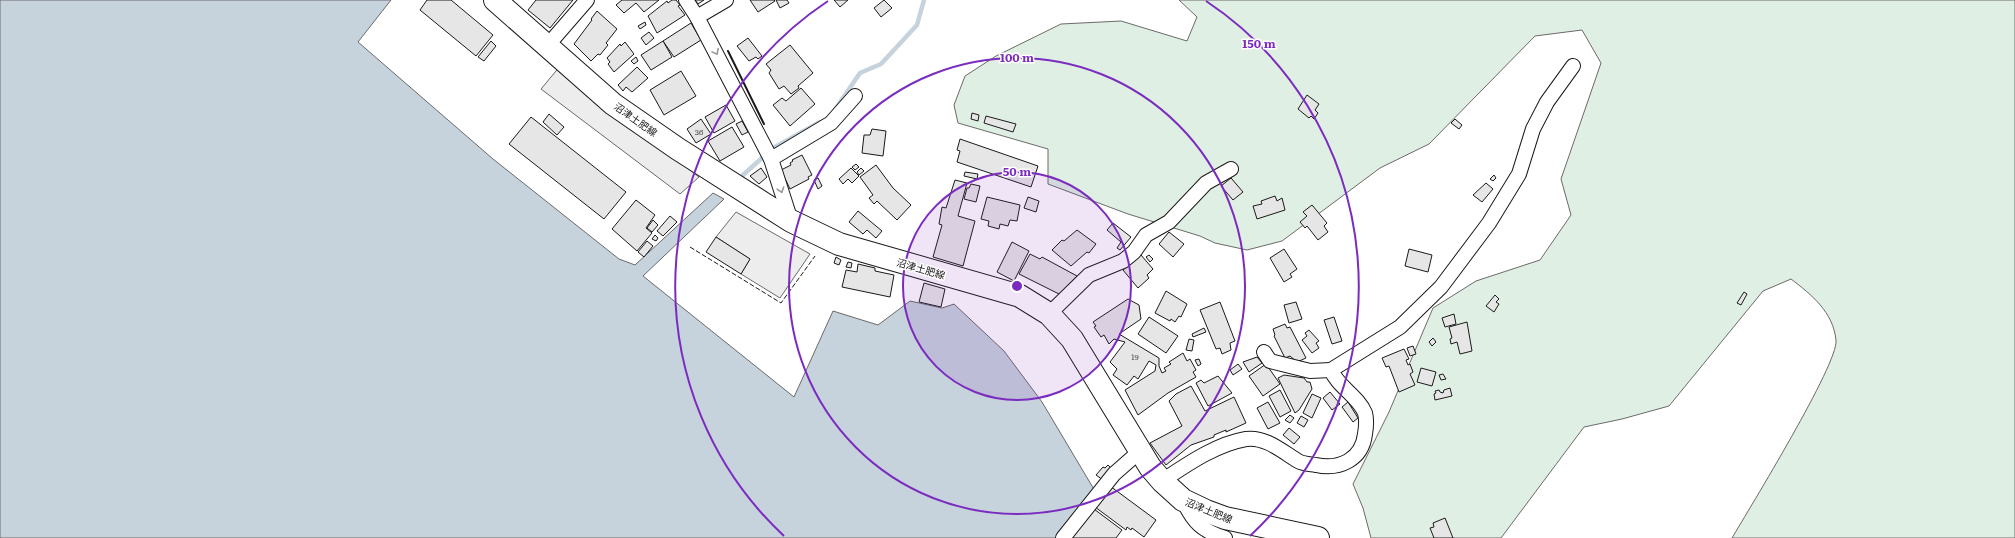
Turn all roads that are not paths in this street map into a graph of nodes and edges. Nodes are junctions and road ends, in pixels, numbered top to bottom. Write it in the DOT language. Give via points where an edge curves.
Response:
graph roads {
  1 [pos="494,0"];
  2 [pos="587,0"];
  3 [pos="686,0"];
  4 [pos="726,0"];
  5 [pos="697,17"];
  6 [pos="548,45"];
  7 [pos="1573,66"];
  8 [pos="855,96"];
  9 [pos="771,159"];
  10 [pos="1232,169"];
  11 [pos="791,222"];
  12 [pos="1049,314"];
  13 [pos="1264,352"];
  14 [pos="1332,370"];
  15 [pos="1139,452"];
  16 [pos="1162,481"];
  17 [pos="1183,500"];
  18 [pos="1063,538"];
  19 [pos="1224,538"];
  20 [pos="1318,538"];
  1 -- 6 [label="main road, 沼津土肥線"];
  2 -- 6 [label="street"];
  3 -- 5 [label="street"];
  4 -- 5 [label="street"];
  5 -- 9 [label="street, one-way"];
  6 -- 11 [label="main road, 沼津土肥線" via="613,104"];
  7 -- 14 [label="street" via="1547,102 1533,129 1519,174 1489,224 1441,287 1400,327"];
  8 -- 9 [label="street" via="831,123"];
  9 -- 11 [label="street, one-way"];
  10 -- 12 [label="street" via="1206,183 1169,222 1146,235 1134,252 1122,261 1089,275"];
  11 -- 12 [label="main road, 沼津土肥線" via="839,244 1020,296"];
  12 -- 15 [label="main road, 沼津土肥線" via="1080,350"];
  13 -- 14 [label="street" via="1270,361 1310,370"];
  14 -- 16 [label="street" via="1365,414 1364,443 1347,463 1334,467 1300,462 1260,440 1246,439 1216,450"];
  15 -- 16 [label="main road, 沼津土肥線"];
  15 -- 18 [label="street" via="1114,474"];
  16 -- 17 [label="main road, 沼津土肥線"];
  17 -- 19 [label="street" via="1197,524"];
  17 -- 20 [label="main road, 沼津土肥線" via="1225,518"];
}
